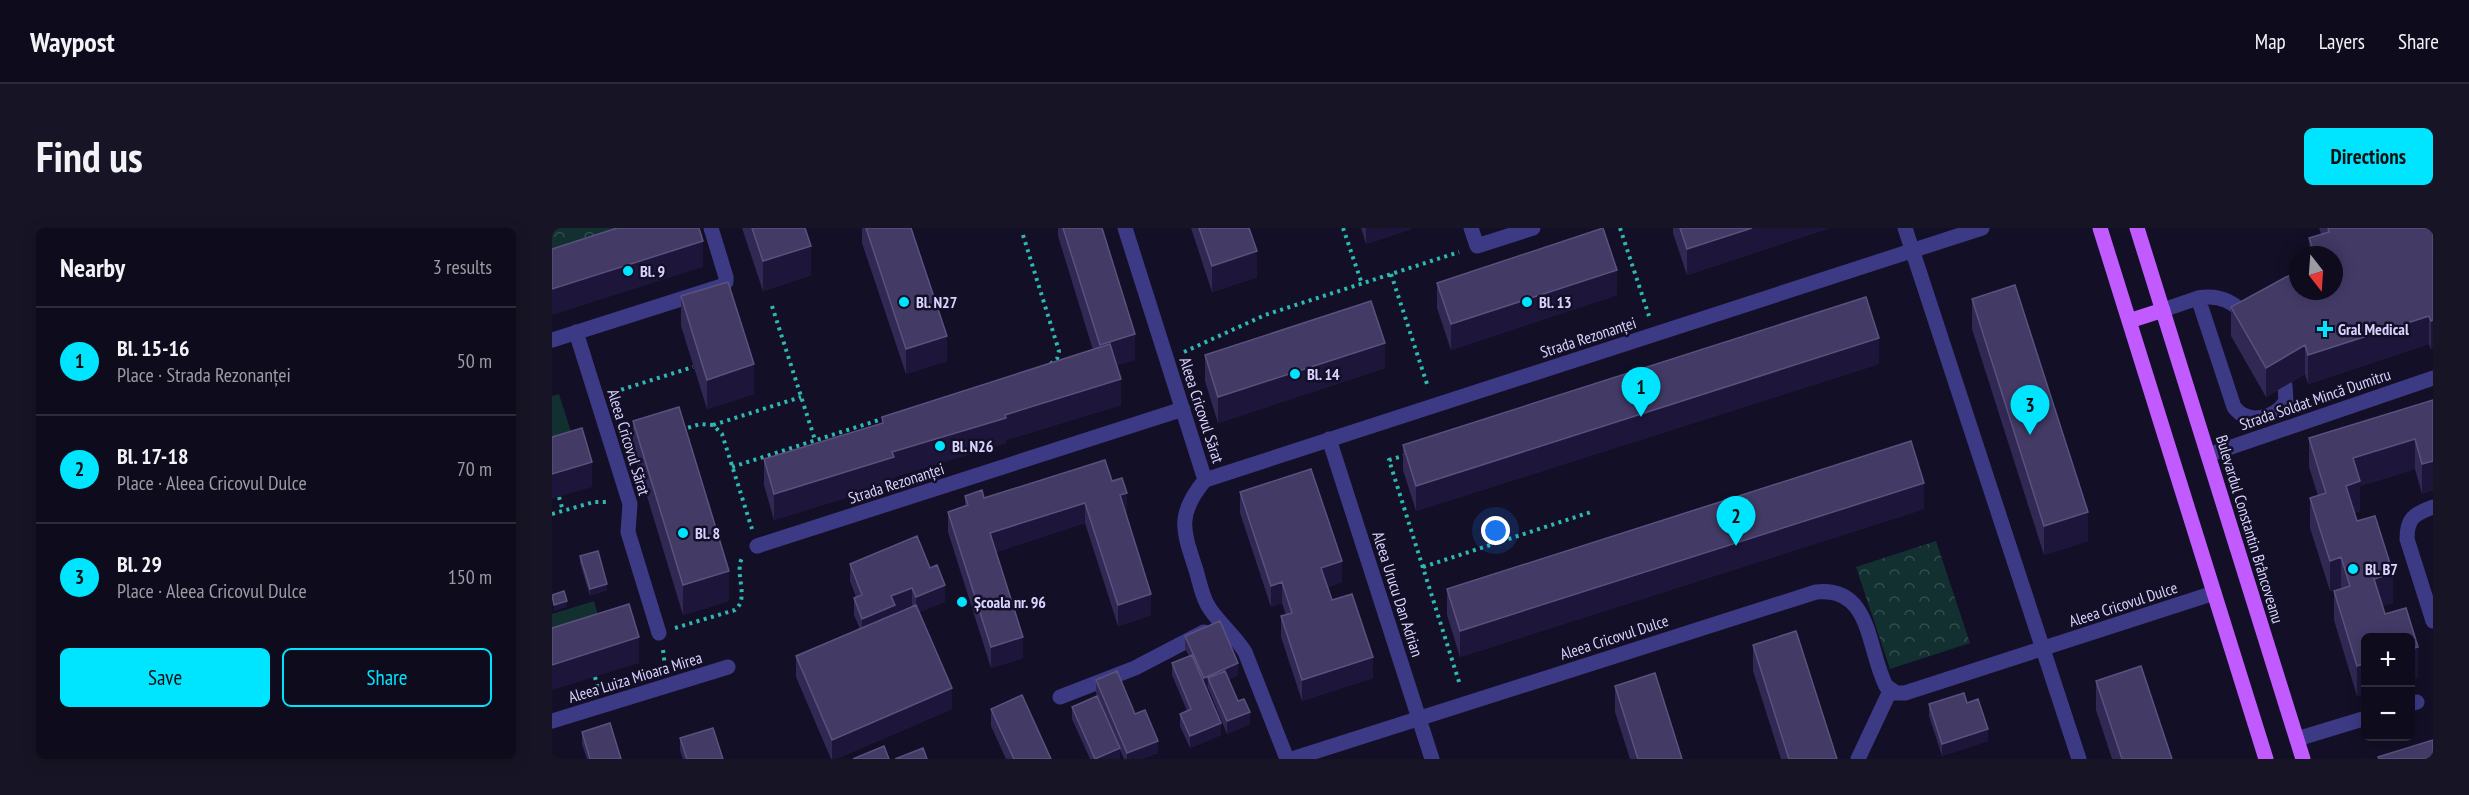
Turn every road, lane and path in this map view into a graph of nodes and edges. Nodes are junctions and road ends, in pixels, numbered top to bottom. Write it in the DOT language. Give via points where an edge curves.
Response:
graph roads {
  1 [pos="711,228"];
  2 [pos="1125,228"];
  3 [pos="1343,228"];
  4 [pos="1471,228"];
  5 [pos="1533,228"];
  6 [pos="1620,228"];
  7 [pos="1905,228"];
  8 [pos="1982,228"];
  9 [pos="2100,228"];
  10 [pos="2137,228"];
  11 [pos="1023,235"];
  12 [pos="1477,246"];
  13 [pos="1912,251"];
  14 [pos="1391,274"];
  15 [pos="1362,284"];
  16 [pos="2198,298"];
  17 [pos="772,306"];
  18 [pos="2163,310"];
  19 [pos="2129,321"];
  20 [pos="2252,323"];
  21 [pos="576,332"];
  22 [pos="1654,334"];
  23 [pos="552,340"];
  24 [pos="1167,359"];
  25 [pos="693,367"];
  26 [pos="1039,368"];
  27 [pos="2433,378"];
  28 [pos="2285,386"];
  29 [pos="801,396"];
  30 [pos="597,398"];
  31 [pos="1433,406"];
  32 [pos="1183,409"];
  33 [pos="894,415"];
  34 [pos="713,425"];
  35 [pos="671,433"];
  36 [pos="1329,439"];
  37 [pos="815,440"];
  38 [pos="1411,454"];
  39 [pos="2208,455"];
  40 [pos="732,467"];
  41 [pos="1205,480"];
  42 [pos="559,497"];
  43 [pos="594,502"];
  44 [pos="2433,507"];
  45 [pos="563,511"];
  46 [pos="1591,512"];
  47 [pos="552,514"];
  48 [pos="758,546"];
  49 [pos="1423,567"];
  50 [pos="2214,593"];
  51 [pos="2433,621"];
  52 [pos="1222,622"];
  53 [pos="659,633"];
  54 [pos="2042,649"];
  55 [pos="728,667"];
  56 [pos="661,687"];
  57 [pos="1890,691"];
  58 [pos="1060,697"];
  59 [pos="1466,703"];
  60 [pos="1419,718"];
  61 [pos="2361,720"];
  62 [pos="552,721"];
  63 [pos="2297,739"];
  64 [pos="1287,759"];
  65 [pos="1292,759"];
  66 [pos="1432,759"];
  67 [pos="1858,759"];
  68 [pos="2079,759"];
  69 [pos="2266,759"];
  70 [pos="2303,759"];
  1 -- 21 [label="street" via="726,277 722,286"];
  2 -- 24 [label="street, Aleea Cricovul Sărat"];
  3 -- 15 [label="path"];
  4 -- 12 [label="street"];
  5 -- 12 [label="street"];
  6 -- 22 [label="path"];
  7 -- 13 [label="street"];
  8 -- 13 [label="street, Strada Rezonanței"];
  9 -- 19 [label="main road"];
  10 -- 18 [label="main road, Bulevardul Constantin Brâncoveanu"];
  11 -- 26 [label="path" via="1059,351 1051,365"];
  12 -- 14 [label="path"];
  13 -- 22 [label="street, Strada Rezonanței"];
  13 -- 54 [label="street"];
  14 -- 15 [label="path"];
  14 -- 31 [label="path"];
  15 -- 24 [label="path" via="1265,315"];
  16 -- 18 [label="street"];
  16 -- 20 [label="street" via="2228,300"];
  16 -- 28 [label="street" via="2237,412 2255,419 2275,411 2286,401"];
  17 -- 29 [label="path"];
  18 -- 19 [label="main road"];
  18 -- 39 [label="main road, Bulevardul Constantin Brâncoveanu"];
  19 -- 50 [label="main road"];
  21 -- 23 [label="street"];
  21 -- 30 [label="street, Aleea Cricovul Sărat"];
  22 -- 31 [label="street, Strada Rezonanței"];
  24 -- 32 [label="street, Aleea Cricovul Sărat"];
  25 -- 30 [label="path"];
  27 -- 39 [label="street, Strada Soldat Mincă Dumitru"];
  29 -- 34 [label="path"];
  29 -- 37 [label="path"];
  30 -- 53 [label="street, Aleea Cricovul Sărat" via="630,504 628,532"];
  31 -- 36 [label="street, Strada Rezonanței"];
  32 -- 41 [label="street, Aleea Cricovul Sărat"];
  32 -- 48 [label="street, Strada Rezonanței"];
  33 -- 37 [label="path"];
  34 -- 35 [label="path" via="700,424"];
  34 -- 40 [label="path" via="722,434"];
  36 -- 41 [label="street, Strada Rezonanței"];
  36 -- 60 [label="street, Aleea Urucu Dan Adrian"];
  37 -- 40 [label="path"];
  38 -- 49 [label="path" via="1389,460"];
  39 -- 63 [label="main road, Bulevardul Constantin Brâncoveanu"];
  40 -- 48 [label="path"];
  41 -- 52 [label="street, Aleea Cricovul Sărat" via="1189,502 1184,527 1203,595"];
  42 -- 45 [label="path"];
  43 -- 45 [label="path"];
  44 -- 51 [label="street" via="2418,513 2407,525 2407,539"];
  45 -- 47 [label="path"];
  46 -- 49 [label="path"];
  48 -- 53 [label="path" via="741,558 738,566 742,597 739,607"];
  49 -- 59 [label="path"];
  50 -- 54 [label="street, Aleea Cricovul Dulce"];
  50 -- 69 [label="main road"];
  52 -- 58 [label="street" via="1134,668"];
  52 -- 64 [label="street, Aleea Cricovul Sărat" via="1245,652"];
  53 -- 56 [label="path" via="665,669"];
  54 -- 57 [label="street, Aleea Cricovul Dulce" via="1905,693"];
  54 -- 68 [label="street"];
  55 -- 56 [label="street, Aleea Luiza Mioara Mirea"];
  56 -- 62 [label="street, Aleea Luiza Mioara Mirea"];
  57 -- 59 [label="street, Aleea Cricovul Dulce" via="1858,608 1843,595 1829,591 1786,601"];
  57 -- 67 [label="street"];
  59 -- 60 [label="street, Aleea Cricovul Dulce"];
  60 -- 65 [label="street, Aleea Cricovul Dulce"];
  60 -- 66 [label="street, Aleea Urucu Dan Adrian"];
  61 -- 63 [label="street"];
  63 -- 70 [label="main road, Bulevardul Constantin Brâncoveanu"];
}
